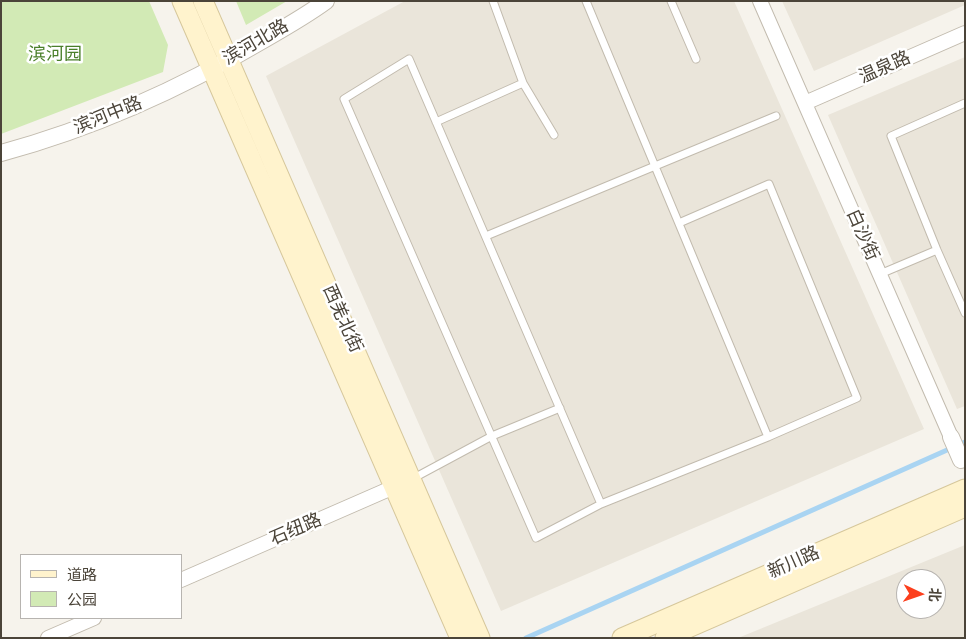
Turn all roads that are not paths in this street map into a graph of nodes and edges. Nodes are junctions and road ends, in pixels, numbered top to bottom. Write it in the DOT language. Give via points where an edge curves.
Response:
graph roads {
  1 [pos="182,1"];
  2 [pos="203,1"];
  3 [pos="326,1"];
  4 [pos="493,1"];
  5 [pos="586,1"];
  6 [pos="671,1"];
  7 [pos="760,1"];
  8 [pos="965,33"];
  9 [pos="696,59"];
  10 [pos="228,60"];
  11 [pos="212,69"];
  12 [pos="523,83"];
  13 [pos="805,103"];
  14 [pos="965,103"];
  15 [pos="776,116"];
  16 [pos="436,122"];
  17 [pos="554,135"];
  18 [pos="1,153"];
  19 [pos="654,166"];
  20 [pos="679,223"];
  21 [pos="486,236"];
  22 [pos="937,250"];
  23 [pos="880,274"];
  24 [pos="965,312"];
  25 [pos="560,408"];
  26 [pos="492,436"];
  27 [pos="768,437"];
  28 [pos="951,437"];
  29 [pos="963,465"];
  30 [pos="411,480"];
  31 [pos="394,487"];
  32 [pos="965,489"];
  33 [pos="601,504"];
  34 [pos="965,507"];
  35 [pos="182,580"];
  36 [pos="92,619"];
  37 [pos="48,638"];
  38 [pos="460,638"];
  39 [pos="480,638"];
  40 [pos="622,638"];
  41 [pos="665,638"];
  1 -- 11 [label="main road, 西羌北街"];
  2 -- 10 [label="main road, 西羌北街"];
  3 -- 10 [label="street, 滨河北路"];
  4 -- 12 [label="lane"];
  5 -- 19 [label="lane"];
  6 -- 9 [label="lane"];
  7 -- 13 [label="street, 白沙街"];
  8 -- 13 [label="street, 温泉路"];
  10 -- 11 [label="street, 滨河北路"];
  10 -- 30 [label="main road, 西羌北街"];
  11 -- 18 [label="street, 滨河中路" via="87,126"];
  11 -- 31 [label="main road, 西羌北街"];
  12 -- 16 [label="lane"];
  12 -- 17 [label="lane"];
  13 -- 23 [label="street, 白沙街"];
  14 -- 22 [label="lane" via="891,136"];
  15 -- 19 [label="lane"];
  16 -- 21 [label="lane"];
  16 -- 26 [label="lane" via="409,59 344,99"];
  19 -- 20 [label="lane"];
  19 -- 21 [label="lane"];
  20 -- 27 [label="lane"];
  20 -- 27 [label="lane" via="769,184 857,398"];
  21 -- 25 [label="lane"];
  22 -- 23 [label="lane"];
  22 -- 24 [label="lane"];
  23 -- 28 [label="street, 白沙街"];
  25 -- 26 [label="lane"];
  25 -- 33 [label="lane"];
  26 -- 30 [label="lane"];
  26 -- 33 [label="lane" via="536,538"];
  27 -- 33 [label="lane"];
  28 -- 29 [label="street, 白沙街"];
  30 -- 31 [label="street, 石纽路"];
  30 -- 39 [label="main road, 西羌北街"];
  31 -- 35 [label="street, 石纽路"];
  31 -- 38 [label="main road, 西羌北街"];
  32 -- 40 [label="main road, 新川路"];
  34 -- 41 [label="main road, 新川路"];
  36 -- 37 [label="street"];
}
